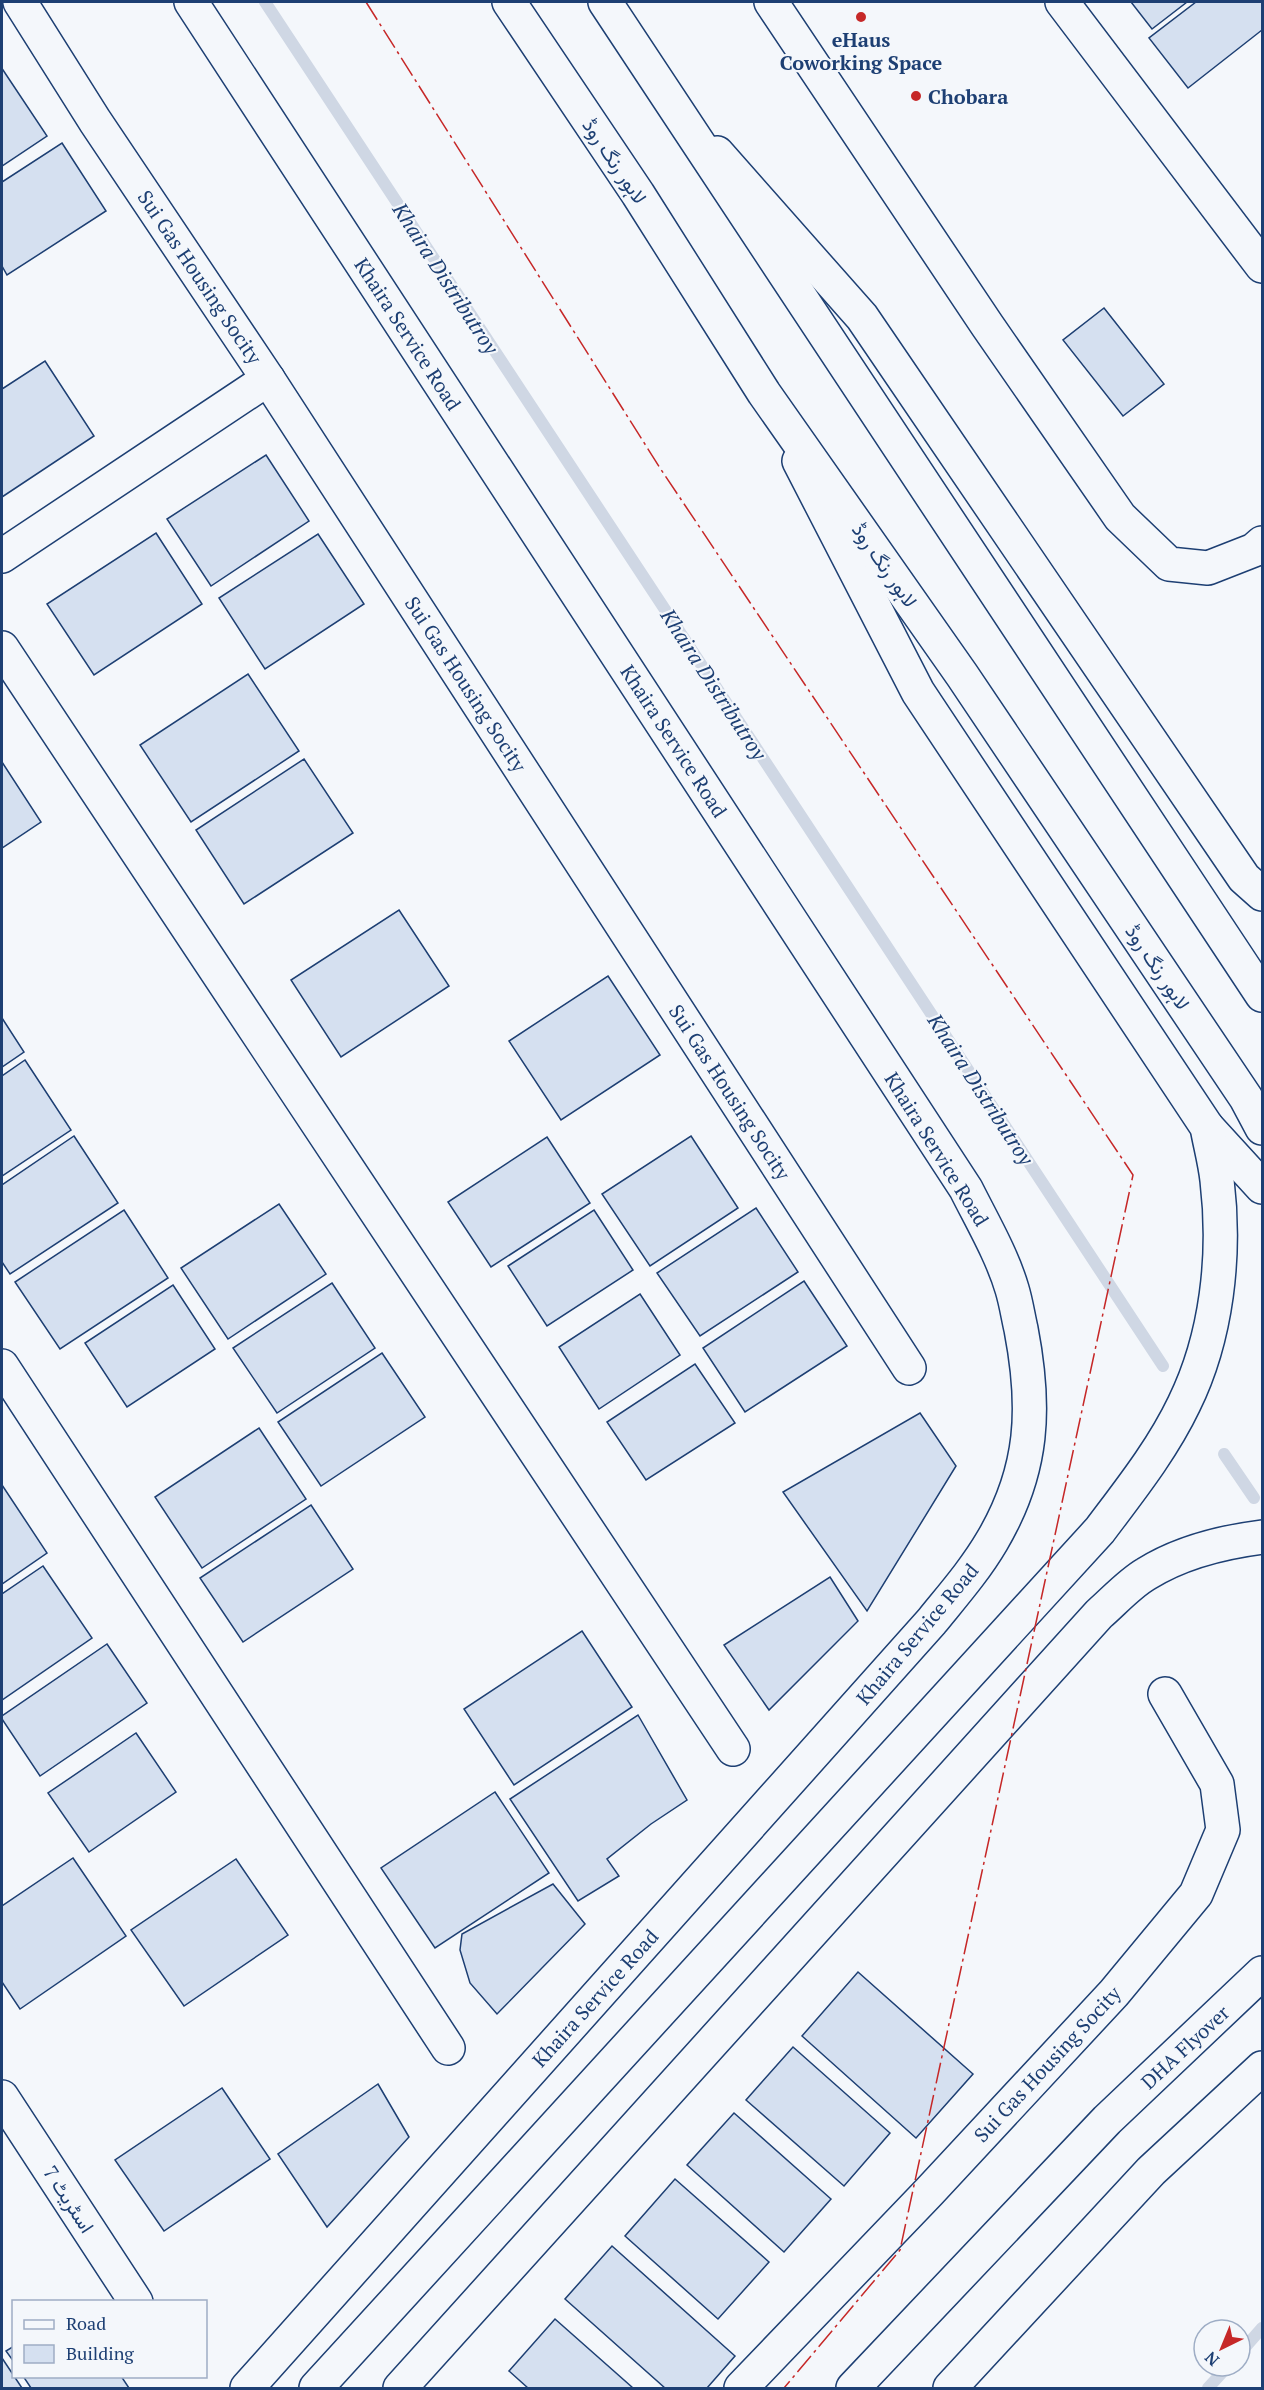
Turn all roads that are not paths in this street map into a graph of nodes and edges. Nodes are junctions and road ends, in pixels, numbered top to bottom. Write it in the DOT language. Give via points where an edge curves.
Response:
graph roads {
  1 [pos="20,2"];
  2 [pos="192,2"];
  3 [pos="509,2"];
  4 [pos="605,2"];
  5 [pos="771,2"];
  6 [pos="1062,2"];
  7 [pos="671,100"];
  8 [pos="1263,266"];
  9 [pos="268,379"];
  10 [pos="764,393"];
  11 [pos="1263,543"];
  12 [pos="2,556"];
  13 [pos="2,648"];
  14 [pos="1263,894"];
  15 [pos="1263,995"];
  16 [pos="1207,1126"];
  17 [pos="1263,1128"];
  18 [pos="1263,1187"];
  19 [pos="2,1366"];
  20 [pos="909,1368"];
  21 [pos="1263,1537"];
  22 [pos="1165,1694"];
  23 [pos="733,1749"];
  24 [pos="1263,1973"];
  25 [pos="448,2048"];
  26 [pos="1263,2068"];
  27 [pos="2,2097"];
  28 [pos="135,2300"];
  29 [pos="247,2388"];
  30 [pos="316,2388"];
  31 [pos="400,2388"];
  32 [pos="741,2388"];
  33 [pos="853,2388"];
  34 [pos="950,2388"];
  1 -- 9 [label="main road, Sui Gas Housing Socity"];
  2 -- 29 [label="main road, Khaira Service Road" via="966,1190 1012,1289 1031,1403 1022,1475 992,1541 964,1582"];
  3 -- 10 [label="main road, لاہور رنگ روڈ" via="638,194"];
  4 -- 7 [label="main road"];
  5 -- 11 [label="main road" via="1120,517 1169,564 1208,568"];
  6 -- 8 [label="main road"];
  7 -- 14 [label="main road" via="862,317 1244,878"];
  7 -- 15 [label="main road"];
  9 -- 12 [label="main road"];
  9 -- 20 [label="main road, Sui Gas Housing Socity"];
  10 -- 16 [label="main road" via="918,692"];
  10 -- 17 [label="main road, لاہور رنگ روڈ" via="962,675"];
  13 -- 23 [label="main road"];
  16 -- 18 [label="main road"];
  16 -- 30 [label="main road" via="1217,1179 1220,1257 1203,1358 1184,1404 1132,1488 1100,1530"];
  19 -- 25 [label="main road"];
  21 -- 31 [label="main road" via="1180,1557 1145,1574 1100,1614"];
  22 -- 32 [label="main road, Sui Gas Housing Socity" via="1217,1784 1222,1830 1196,1894 1114,1994"];
  24 -- 33 [label="main road, DHA Flyover" via="1107,2120"];
  26 -- 34 [label="main road" via="1151,2171"];
  27 -- 28 [label="main road, اسٹریٹ 7"];
}
